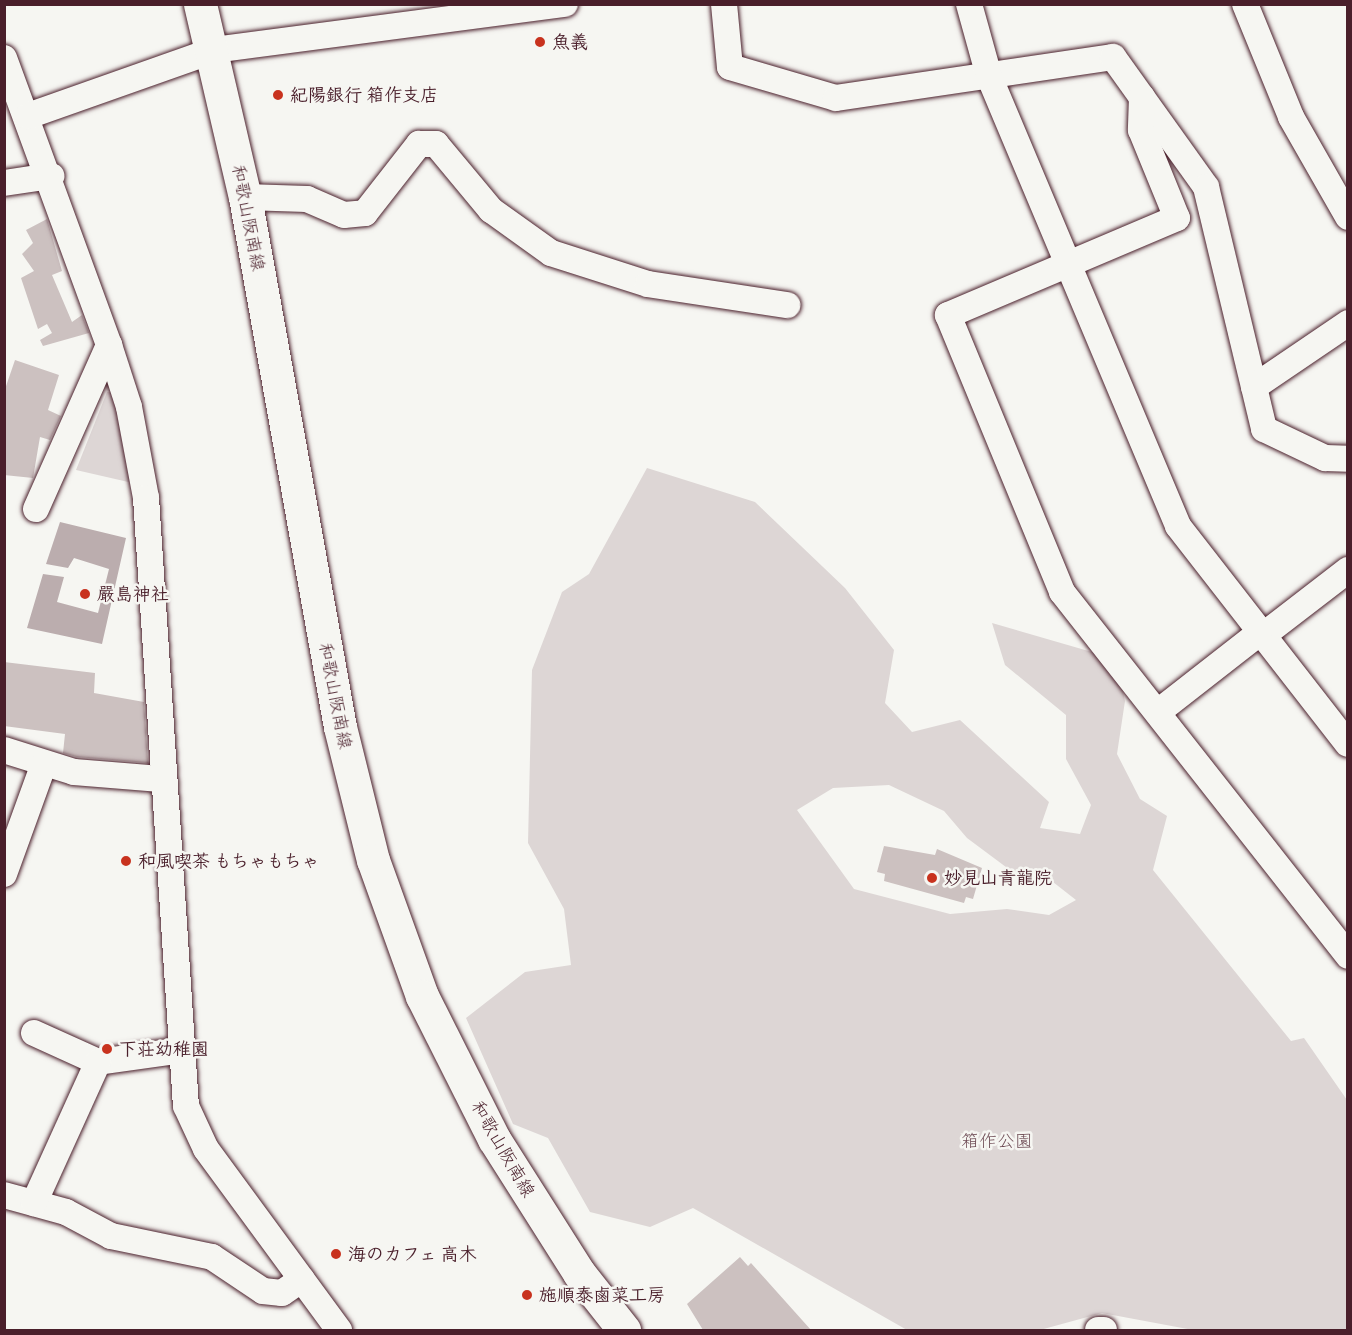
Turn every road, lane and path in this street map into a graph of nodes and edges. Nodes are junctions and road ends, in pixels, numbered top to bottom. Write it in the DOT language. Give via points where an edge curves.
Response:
graph roads {
  1 [pos="200,4"];
  2 [pos="565,4"];
  3 [pos="724,4"];
  4 [pos="969,4"];
  5 [pos="1245,4"];
  6 [pos="213,50"];
  7 [pos="4,58"];
  8 [pos="989,76"];
  9 [pos="1142,97"];
  10 [pos="28,116"];
  11 [pos="51,176"];
  12 [pos="4,183"];
  13 [pos="245,197"];
  14 [pos="1347,217"];
  15 [pos="1067,261"];
  16 [pos="787,305"];
  17 [pos="1347,323"];
  18 [pos="109,345"];
  19 [pos="1254,387"];
  20 [pos="1347,459"];
  21 [pos="36,509"];
  22 [pos="1347,570"];
  23 [pos="1260,635"];
  24 [pos="1158,712"];
  25 [pos="1347,744"];
  26 [pos="4,750"];
  27 [pos="43,766"];
  28 [pos="161,779"];
  29 [pos="4,874"];
  30 [pos="1344,946"];
  31 [pos="34,1033"];
  32 [pos="182,1050"];
  33 [pos="98,1062"];
  34 [pos="4,1195"];
  35 [pos="34,1203"];
  36 [pos="302,1279"];
  37 [pos="339,1330"];
  38 [pos="624,1330"];
  39 [pos="1098,1330"];
  40 [pos="1104,1330"];
  1 -- 6 [label="main road, 和歌山阪南線"];
  2 -- 6 [label="street"];
  3 -- 8 [label="street" via="730,67 836,98"];
  4 -- 8 [label="street"];
  5 -- 14 [label="street" via="1291,117"];
  6 -- 10 [label="street"];
  6 -- 13 [label="main road, 和歌山阪南線"];
  7 -- 10 [label="street"];
  8 -- 9 [label="street" via="1113,57"];
  8 -- 15 [label="street"];
  9 -- 15 [label="street" via="1141,130 1177,218"];
  9 -- 19 [label="street" via="1206,187"];
  10 -- 11 [label="street"];
  11 -- 12 [label="street"];
  11 -- 18 [label="street"];
  13 -- 16 [label="street" via="307,199 344,214 365,213 419,144 436,144 491,210 551,253 648,284"];
  13 -- 38 [label="main road, 和歌山阪南線" via="340,727 374,860 422,996 494,1139 579,1273"];
  15 -- 23 [label="street" via="1178,526"];
  15 -- 24 [label="street" via="948,315 1062,592"];
  17 -- 19 [label="street"];
  18 -- 21 [label="street"];
  18 -- 28 [label="street" via="129,407 146,498 161,670"];
  19 -- 20 [label="street" via="1264,429 1325,458"];
  22 -- 23 [label="street"];
  23 -- 24 [label="street"];
  23 -- 25 [label="street"];
  24 -- 30 [label="street"];
  26 -- 27 [label="street"];
  27 -- 28 [label="street"];
  27 -- 29 [label="street"];
  28 -- 32 [label="street"];
  31 -- 33 [label="street"];
  32 -- 33 [label="street"];
  32 -- 36 [label="street" via="186,1106 206,1149"];
  33 -- 35 [label="street"];
  34 -- 35 [label="street"];
  35 -- 36 [label="street" via="66,1212 111,1236 212,1257 263,1291 282,1293"];
  36 -- 37 [label="street"];
  39 -- 40 [label="street"];
}
